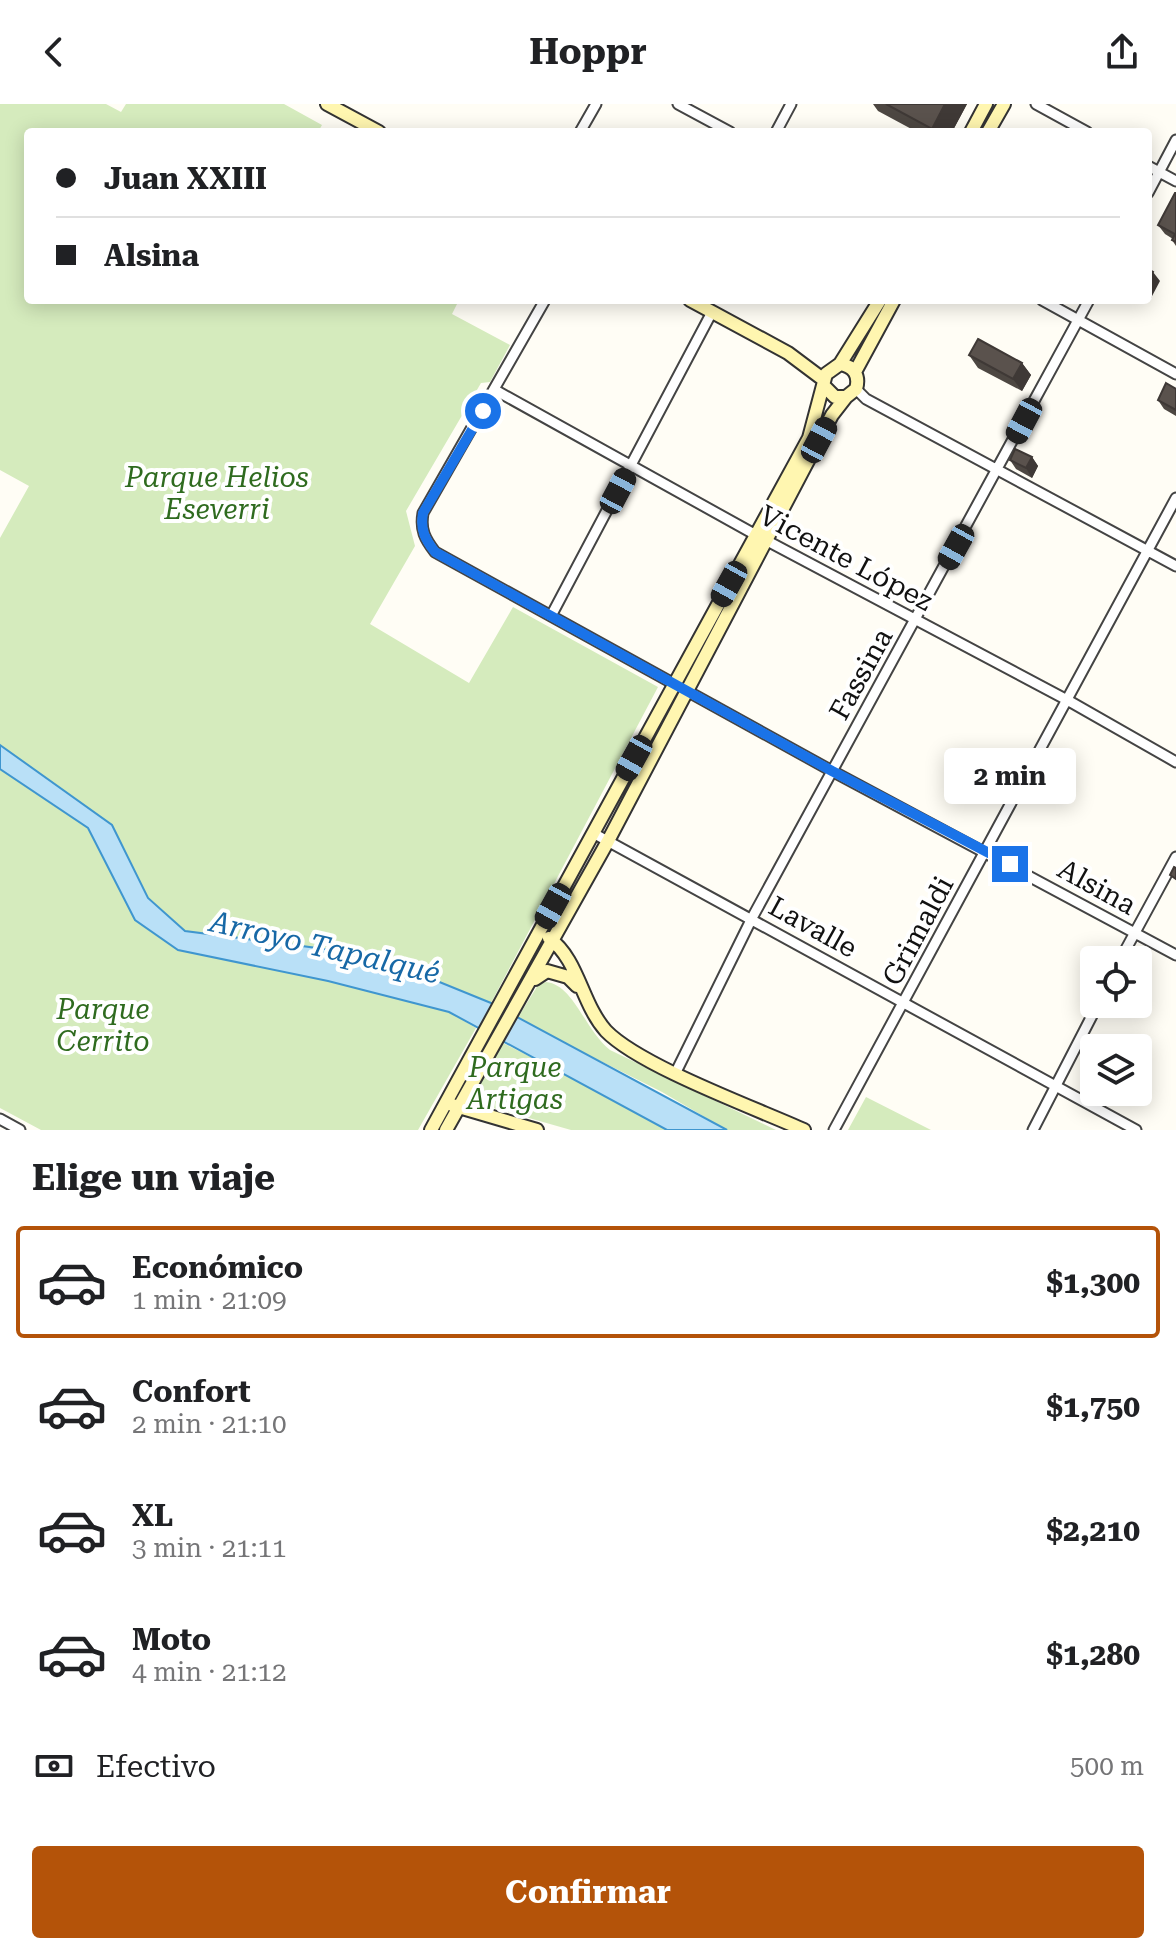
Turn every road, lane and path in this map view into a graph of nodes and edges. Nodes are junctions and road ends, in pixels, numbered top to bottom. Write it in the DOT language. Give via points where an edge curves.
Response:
graph roads {
  1 [pos="327,104"];
  2 [pos="596,104"];
  3 [pos="678,104"];
  4 [pos="791,104"];
  5 [pos="986,104"];
  6 [pos="1004,104"];
  7 [pos="1036,104"];
  8 [pos="372,128"];
  9 [pos="582,128"];
  10 [pos="723,128"];
  11 [pos="778,128"];
  12 [pos="973,128"];
  13 [pos="990,128"];
  14 [pos="1080,128"];
  15 [pos="1176,140"];
  16 [pos="1152,168"];
  17 [pos="1159,172"];
  18 [pos="1176,181"];
  19 [pos="1152,185"];
  20 [pos="543,304"];
  21 [pos="697,304"];
  22 [pos="877,304"];
  23 [pos="892,304"];
  24 [pos="1049,304"];
  25 [pos="1087,304"];
  26 [pos="712,312"];
  27 [pos="1078,320"];
  28 [pos="788,353"];
  29 [pos="837,365"];
  30 [pos="855,372"];
  31 [pos="1176,374"];
  32 [pos="824,383"];
  33 [pos="495,390"];
  34 [pos="851,393"];
  35 [pos="631,466"];
  36 [pos="997,472"];
  37 [pos="1176,498"];
  38 [pos="761,538"];
  39 [pos="1148,551"];
  40 [pos="1176,566"];
  41 [pos="551,616"];
  42 [pos="915,621"];
  43 [pos="680,686"];
  44 [pos="1069,701"];
  45 [pos="1176,762"];
  46 [pos="832,771"];
  47 [pos="593,833"];
  48 [pos="608,841"];
  49 [pos="985,851"];
  50 [pos="1176,857"];
  51 [pos="752,918"];
  52 [pos="539,931"];
  53 [pos="1134,932"];
  54 [pos="554,941"];
  55 [pos="1127,946"];
  56 [pos="1176,955"];
  57 [pos="530,985"];
  58 [pos="581,990"];
  59 [pos="905,1004"];
  60 [pos="1091,1018"];
  61 [pos="676,1072"];
  62 [pos="1056,1087"];
  63 [pos="453,1105"];
  64 [pos="0,1119"];
  65 [pos="20,1130"];
  66 [pos="431,1130"];
  67 [pos="446,1130"];
  68 [pos="537,1130"];
  69 [pos="804,1130"];
  70 [pos="834,1130"];
  71 [pos="1033,1130"];
  72 [pos="1136,1130"];
  1 -- 8 [label="main road"];
  2 -- 9 [label="street"];
  3 -- 10 [label="street"];
  4 -- 11 [label="street"];
  5 -- 12 [label="main road"];
  6 -- 13 [label="main road"];
  7 -- 14 [label="street"];
  15 -- 17 [label="street"];
  16 -- 17 [label="street"];
  17 -- 18 [label="street"];
  17 -- 19 [label="street"];
  20 -- 33 [label="street"];
  21 -- 26 [label="main road"];
  22 -- 29 [label="main road"];
  23 -- 30 [label="main road"];
  24 -- 27 [label="street"];
  25 -- 27 [label="street, Fassina"];
  26 -- 28 [label="main road"];
  26 -- 35 [label="street"];
  27 -- 31 [label="street"];
  27 -- 36 [label="street, Fassina"];
  28 -- 29 [label="main road"];
  28 -- 32 [label="main road"];
  29 -- 30 [label="main road"];
  29 -- 32 [label="main road"];
  30 -- 34 [label="main road"];
  32 -- 34 [label="main road" via="835,397"];
  32 -- 38 [label="main road" via="809,438"];
  33 -- 35 [label="street, Vicente López"];
  33 -- 41 [label="street, Alsina" via="421,524 435,552"];
  34 -- 36 [label="street"];
  34 -- 38 [label="main road" via="832,415"];
  35 -- 38 [label="street, Vicente López"];
  35 -- 41 [label="street"];
  36 -- 39 [label="street"];
  36 -- 42 [label="street, Fassina"];
  37 -- 39 [label="street, Grimaldi"];
  38 -- 42 [label="street, Vicente López"];
  38 -- 43 [label="main road"];
  39 -- 40 [label="street"];
  39 -- 44 [label="street, Grimaldi"];
  41 -- 43 [label="street, Alsina"];
  42 -- 44 [label="street, Vicente López"];
  42 -- 46 [label="street, Fassina"];
  43 -- 46 [label="street, Alsina"];
  43 -- 47 [label="main road"];
  43 -- 48 [label="main road"];
  44 -- 45 [label="street, Vicente López"];
  44 -- 49 [label="street, Grimaldi"];
  46 -- 49 [label="street, Alsina"];
  46 -- 51 [label="street, Fassina"];
  47 -- 48 [label="street, Lavalle"];
  47 -- 52 [label="main road"];
  48 -- 51 [label="street, Lavalle"];
  48 -- 54 [label="main road"];
  49 -- 53 [label="street, Alsina"];
  49 -- 59 [label="street, Grimaldi"];
  50 -- 53 [label="street"];
  51 -- 59 [label="street, Lavalle"];
  51 -- 61 [label="street, Fassina"];
  52 -- 54 [label="main road"];
  52 -- 63 [label="main road" via="462,1071"];
  53 -- 55 [label="street"];
  53 -- 56 [label="street, Alsina"];
  54 -- 57 [label="main road"];
  54 -- 58 [label="main road" via="566,953"];
  57 -- 58 [label="main road" via="547,971"];
  57 -- 63 [label="main road"];
  58 -- 61 [label="main road" via="613,1037"];
  59 -- 62 [label="street, Lavalle"];
  59 -- 70 [label="street, Grimaldi"];
  60 -- 62 [label="street"];
  61 -- 69 [label="main road"];
  62 -- 71 [label="street"];
  62 -- 72 [label="street, Lavalle"];
  63 -- 66 [label="main road"];
  63 -- 67 [label="main road"];
  63 -- 68 [label="main road"];
  64 -- 65 [label="street"];
}
